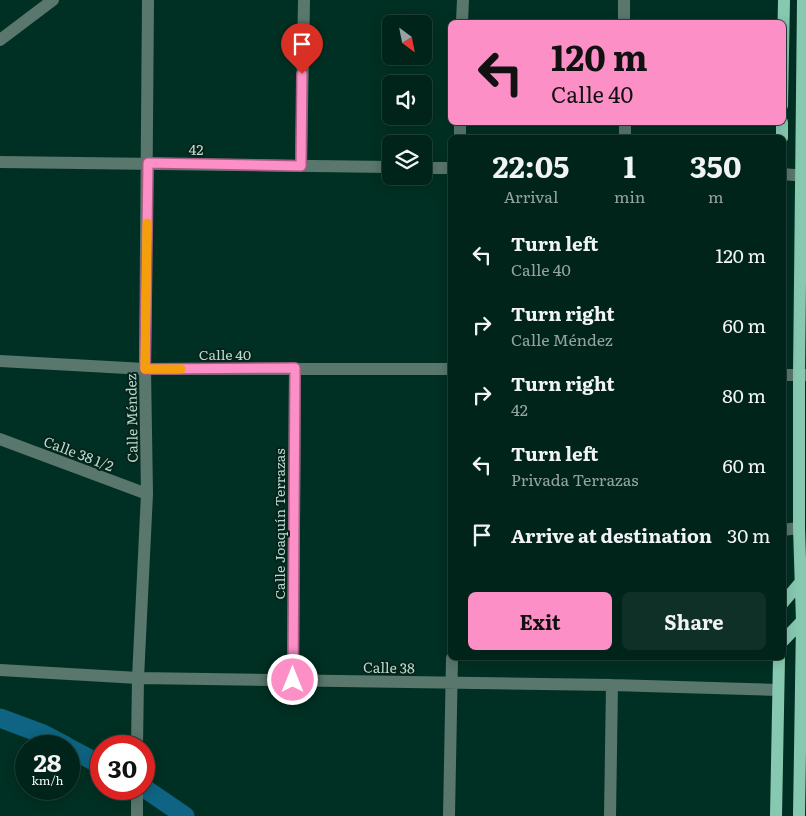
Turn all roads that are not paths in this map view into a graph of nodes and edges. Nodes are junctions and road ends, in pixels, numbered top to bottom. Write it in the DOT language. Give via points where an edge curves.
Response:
graph roads {
  1 [pos="53,0"];
  2 [pos="148,0"];
  3 [pos="304,0"];
  4 [pos="463,0"];
  5 [pos="624,0"];
  6 [pos="784,0"];
  7 [pos="803,0"];
  8 [pos="462,20"];
  9 [pos="624,20"];
  10 [pos="784,20"];
  11 [pos="0,40"];
  12 [pos="0,162"];
  13 [pos="148,163"];
  14 [pos="301,166"];
  15 [pos="382,167"];
  16 [pos="432,168"];
  17 [pos="448,168"];
  18 [pos="786,174"];
  19 [pos="804,176"];
  20 [pos="0,361"];
  21 [pos="295,368"];
  22 [pos="145,369"];
  23 [pos="448,369"];
  24 [pos="786,375"];
  25 [pos="802,375"];
  26 [pos="0,439"];
  27 [pos="147,494"];
  28 [pos="799,528"];
  29 [pos="786,530"];
  30 [pos="804,576"];
  31 [pos="786,599"];
  32 [pos="804,619"];
  33 [pos="786,638"];
  34 [pos="452,660"];
  35 [pos="779,660"];
  36 [pos="0,670"];
  37 [pos="138,678"];
  38 [pos="293,680"];
  39 [pos="452,683"];
  40 [pos="612,685"];
  41 [pos="778,690"];
  42 [pos="804,692"];
  43 [pos="138,735"];
  44 [pos="137,800"];
  45 [pos="137,816"];
  46 [pos="449,816"];
  47 [pos="610,816"];
  48 [pos="776,816"];
  49 [pos="799,816"];
  1 -- 11 [label="street"];
  2 -- 13 [label="street, Calle Méndez"];
  3 -- 14 [label="street"];
  4 -- 8 [label="street"];
  5 -- 9 [label="street"];
  6 -- 10 [label="main road"];
  7 -- 19 [label="main road"];
  12 -- 13 [label="street, 42"];
  13 -- 14 [label="street, 42"];
  13 -- 22 [label="street, Calle Méndez"];
  14 -- 15 [label="street, 42"];
  16 -- 17 [label="street"];
  18 -- 19 [label="street"];
  19 -- 25 [label="main road"];
  20 -- 22 [label="street, Calle 40"];
  21 -- 22 [label="street, Calle 40"];
  21 -- 23 [label="street, Calle 40"];
  21 -- 38 [label="street, Calle Joaquín Terrazas"];
  22 -- 27 [label="street, Calle Méndez"];
  24 -- 25 [label="street"];
  25 -- 28 [label="main road"];
  26 -- 27 [label="street, Calle 38 1/2"];
  27 -- 37 [label="street, Calle Méndez"];
  28 -- 29 [label="street"];
  28 -- 30 [label="main road"];
  30 -- 31 [label="main road"];
  30 -- 32 [label="main road"];
  32 -- 33 [label="main road"];
  32 -- 42 [label="main road"];
  34 -- 39 [label="street"];
  35 -- 41 [label="main road"];
  36 -- 37 [label="street, Calle 38"];
  37 -- 38 [label="street, Calle 38"];
  37 -- 43 [label="street, Calle Méndez"];
  38 -- 39 [label="street, Calle 38"];
  39 -- 40 [label="street, Calle 38"];
  39 -- 46 [label="street"];
  40 -- 41 [label="street, Calle 38"];
  40 -- 47 [label="street"];
  41 -- 48 [label="main road"];
  42 -- 49 [label="main road"];
  44 -- 45 [label="street"];
}
